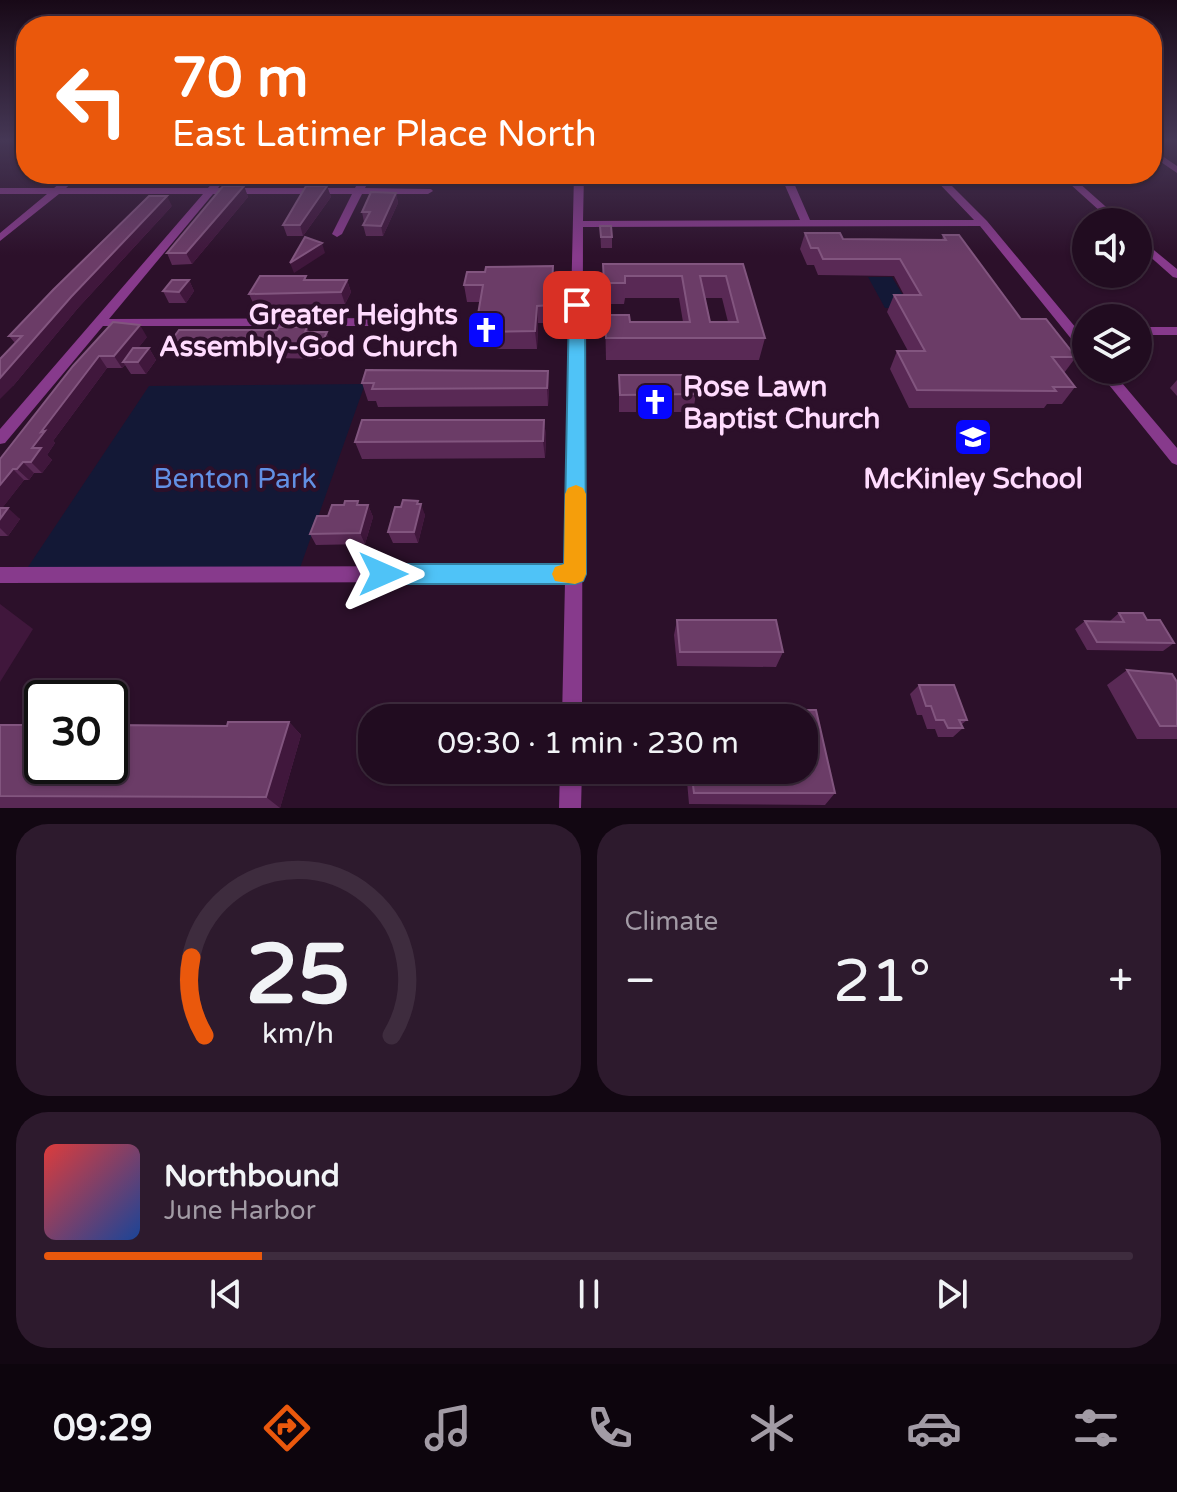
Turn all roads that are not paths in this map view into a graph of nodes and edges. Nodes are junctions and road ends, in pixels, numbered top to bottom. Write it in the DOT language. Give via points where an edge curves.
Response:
graph roads {
  1 [pos="65,184"];
  2 [pos="217,184"];
  3 [pos="362,184"];
  4 [pos="579,184"];
  5 [pos="789,184"];
  6 [pos="945,184"];
  7 [pos="1075,184"];
  8 [pos="0,191"];
  9 [pos="56,191"];
  10 [pos="211,191"];
  11 [pos="359,191"];
  12 [pos="428,191"];
  13 [pos="1102,208"];
  14 [pos="983,223"];
  15 [pos="578,224"];
  16 [pos="807,224"];
  17 [pos="337,234"];
  18 [pos="0,238"];
  19 [pos="1152,253"];
  20 [pos="1177,275"];
  21 [pos="405,322"];
  22 [pos="99,323"];
  23 [pos="1072,323"];
  24 [pos="1152,331"];
  25 [pos="1177,331"];
  26 [pos="1115,384"];
  27 [pos="0,439"];
  28 [pos="1177,459"];
  29 [pos="575,574"];
  30 [pos="0,575"];
  31 [pos="572,704"];
  32 [pos="571,784"];
  33 [pos="570,808"];
  1 -- 9 [label="street"];
  2 -- 10 [label="street"];
  3 -- 11 [label="street"];
  4 -- 15 [label="street"];
  5 -- 16 [label="street"];
  6 -- 14 [label="street"];
  7 -- 13 [label="street"];
  8 -- 9 [label="street"];
  9 -- 10 [label="street"];
  9 -- 18 [label="street"];
  10 -- 11 [label="street"];
  10 -- 22 [label="street"];
  11 -- 12 [label="street"];
  11 -- 17 [label="street"];
  14 -- 16 [label="street"];
  14 -- 23 [label="street"];
  15 -- 16 [label="street"];
  15 -- 29 [label="street"];
  19 -- 20 [label="street"];
  21 -- 22 [label="street"];
  22 -- 27 [label="street"];
  24 -- 25 [label="street"];
  26 -- 28 [label="street"];
  29 -- 30 [label="street"];
  29 -- 31 [label="street"];
  32 -- 33 [label="street"];
}
